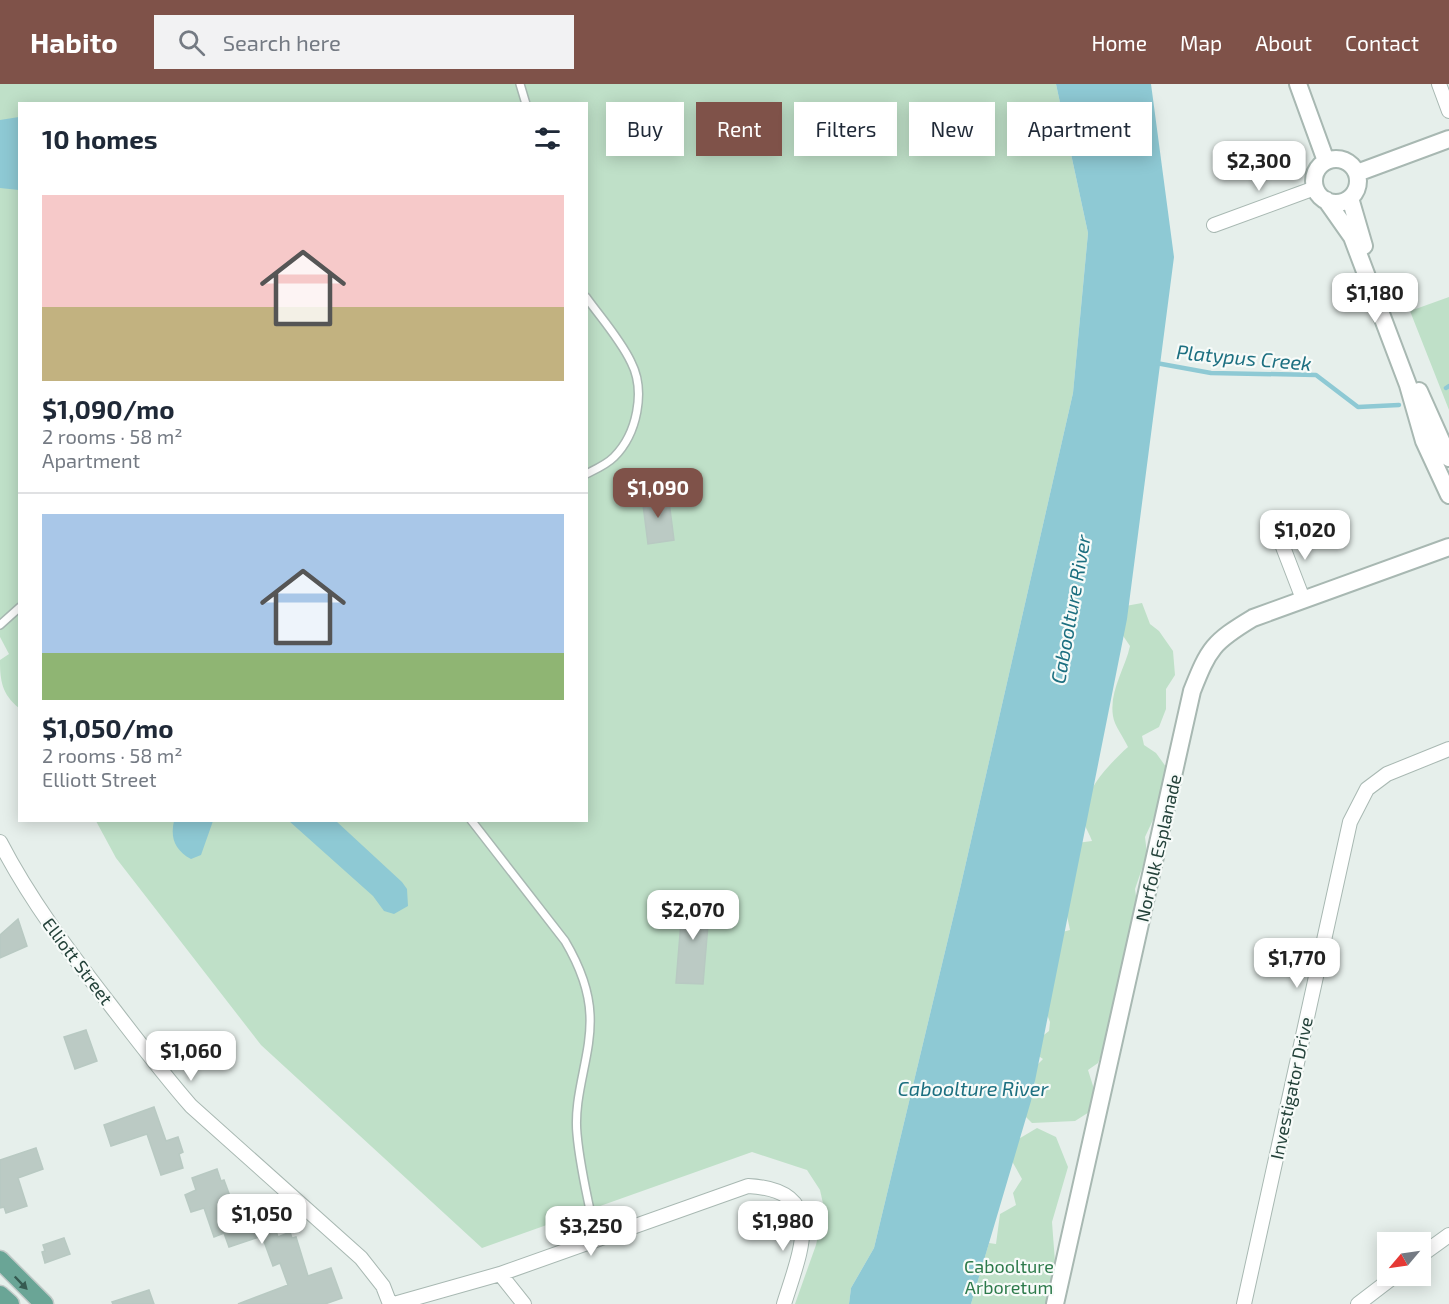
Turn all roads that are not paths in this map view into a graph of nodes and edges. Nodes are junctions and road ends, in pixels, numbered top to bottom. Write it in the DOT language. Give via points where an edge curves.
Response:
graph roads {
  1 [pos="520,84"];
  2 [pos="1298,84"];
  3 [pos="1439,84"];
  4 [pos="525,102"];
  5 [pos="1449,111"];
  6 [pos="1449,139"];
  7 [pos="1326,161"];
  8 [pos="1357,173"];
  9 [pos="1321,194"];
  10 [pos="1350,198"];
  11 [pos="1214,225"];
  12 [pos="588,300"];
  13 [pos="1432,439"];
  14 [pos="1449,458"];
  15 [pos="588,473"];
  16 [pos="1449,495"];
  17 [pos="1278,534"];
  18 [pos="1449,547"];
  19 [pos="1303,599"];
  20 [pos="18,609"];
  21 [pos="0,625"];
  22 [pos="1449,749"];
  23 [pos="473,822"];
  24 [pos="0,842"];
  25 [pos="1449,1235"];
  26 [pos="596,1238"];
  27 [pos="1431,1249"];
  28 [pos="0,1260"];
  29 [pos="501,1274"];
  30 [pos="1382,1286"];
  31 [pos="0,1295"];
  32 [pos="10,1304"];
  33 [pos="44,1304"];
  34 [pos="392,1304"];
  35 [pos="524,1304"];
  36 [pos="784,1304"];
  37 [pos="1055,1304"];
  38 [pos="1244,1304"];
  39 [pos="1358,1304"];
  1 -- 4 [label="lane"];
  2 -- 7 [label="street"];
  3 -- 5 [label="street"];
  6 -- 8 [label="street"];
  7 -- 8 [label="street" via="1347,161"];
  7 -- 9 [label="street" via="1314,176"];
  8 -- 10 [label="street" via="1358,187"];
  9 -- 10 [label="street" via="1338,203"];
  9 -- 11 [label="street"];
  9 -- 13 [label="street" via="1352,237"];
  10 -- 13 [label="street"];
  12 -- 15 [label="lane" via="631,362 638,403 629,434 615,456"];
  13 -- 14 [label="street"];
  13 -- 16 [label="street"];
  17 -- 19 [label="street"];
  18 -- 19 [label="street, Norfolk Esplanade"];
  19 -- 37 [label="street, Norfolk Esplanade" via="1253,618 1226,634 1207,654 1192,690"];
  20 -- 21 [label="lane"];
  22 -- 38 [label="street, Investigator Drive" via="1387,774 1367,789 1350,822"];
  23 -- 26 [label="lane" via="565,941 585,986 590,1015 577,1106 577,1134"];
  24 -- 34 [label="street, Elliott Street" via="24,888 170,1082 191,1106 361,1258"];
  25 -- 27 [label="street"];
  26 -- 29 [label="street"];
  26 -- 36 [label="street" via="748,1186 769,1187 789,1196 800,1208 803,1225"];
  28 -- 33 [label="main road, one-way"];
  29 -- 34 [label="street"];
  29 -- 35 [label="street"];
  30 -- 39 [label="street"];
  31 -- 32 [label="main road"];
}
